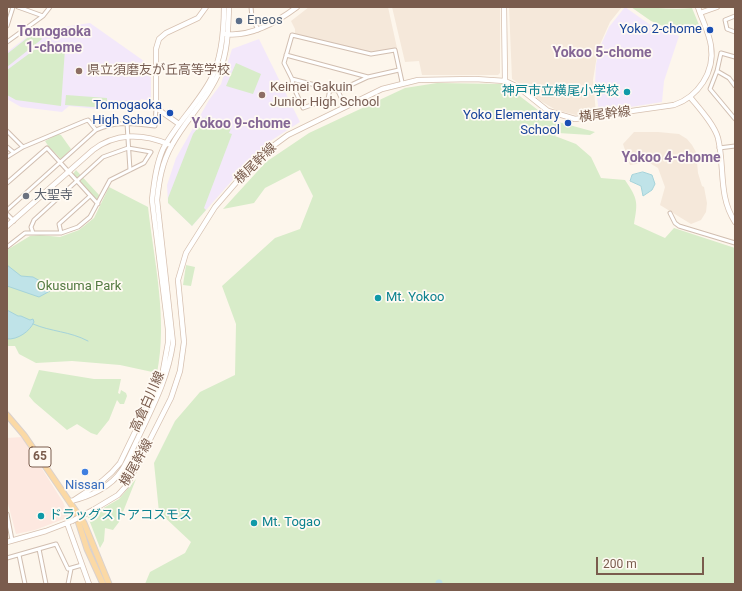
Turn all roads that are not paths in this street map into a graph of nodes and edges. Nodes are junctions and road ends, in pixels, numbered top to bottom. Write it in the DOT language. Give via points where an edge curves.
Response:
graph roads {
  1 [pos="13,7"];
  2 [pos="18,7"];
  3 [pos="50,7"];
  4 [pos="206,7"];
  5 [pos="224,7"];
  6 [pos="229,7"];
  7 [pos="251,7"];
  8 [pos="297,7"];
  9 [pos="504,7"];
  10 [pos="698,7"];
  11 [pos="717,7"];
  12 [pos="26,8"];
  13 [pos="700,13"];
  14 [pos="43,16"];
  15 [pos="735,16"];
  16 [pos="7,26"];
  17 [pos="258,30"];
  18 [pos="735,32"];
  19 [pos="225,34"];
  20 [pos="7,42"];
  21 [pos="286,55"];
  22 [pos="735,57"];
  23 [pos="399,70"];
  24 [pos="717,71"];
  25 [pos="368,76"];
  26 [pos="292,79"];
  27 [pos="505,81"];
  28 [pos="402,82"];
  29 [pos="735,86"];
  30 [pos="330,89"];
  31 [pos="338,91"];
  32 [pos="690,97"];
  33 [pos="345,106"];
  34 [pos="156,108"];
  35 [pos="735,110"];
  36 [pos="732,113"];
  37 [pos="735,119"];
  38 [pos="127,123"];
  39 [pos="182,125"];
  40 [pos="96,130"];
  41 [pos="7,131"];
  42 [pos="128,135"];
  43 [pos="169,144"];
  44 [pos="735,146"];
  45 [pos="7,147"];
  46 [pos="23,147"];
  47 [pos="128,148"];
  48 [pos="719,148"];
  49 [pos="13,152"];
  50 [pos="7,157"];
  51 [pos="61,162"];
  52 [pos="130,170"];
  53 [pos="68,172"];
  54 [pos="77,181"];
  55 [pos="7,183"];
  56 [pos="90,196"];
  57 [pos="98,204"];
  58 [pos="7,210"];
  59 [pos="670,213"];
  60 [pos="7,214"];
  61 [pos="14,221"];
  62 [pos="735,222"];
  63 [pos="7,226"];
  64 [pos="33,233"];
  65 [pos="61,233"];
  66 [pos="735,243"];
  67 [pos="7,247"];
  68 [pos="7,415"];
  69 [pos="70,502"];
  70 [pos="7,514"];
  71 [pos="66,523"];
  72 [pos="8,526"];
  73 [pos="9,541"];
  74 [pos="39,549"];
  75 [pos="19,554"];
  76 [pos="7,558"];
  77 [pos="82,565"];
  78 [pos="71,569"];
  79 [pos="25,584"];
  80 [pos="46,584"];
  81 [pos="68,584"];
  82 [pos="89,584"];
  83 [pos="103,584"];
  84 [pos="109,584"];
  1 -- 16 [label="street"];
  2 -- 12 [label="street"];
  3 -- 14 [label="street"];
  4 -- 34 [label="street" via="198,18 166,33 160,39 156,49"];
  5 -- 19 [label="street"];
  6 -- 19 [label="street"];
  7 -- 17 [label="street"];
  8 -- 17 [label="street"];
  9 -- 27 [label="street"];
  10 -- 13 [label="street, 横尾幹線"];
  11 -- 13 [label="street"];
  12 -- 14 [label="street"];
  13 -- 32 [label="street, 横尾幹線" via="709,36 711,62 705,80"];
  14 -- 20 [label="street"];
  15 -- 18 [label="street" via="725,20 727,30"];
  17 -- 19 [label="street" via="242,34"];
  19 -- 39 [label="street" via="211,78"];
  21 -- 23 [label="street" via="292,34 372,54 395,50"];
  21 -- 25 [label="street"];
  21 -- 26 [label="street" via="284,63"];
  22 -- 24 [label="street" via="721,53"];
  23 -- 25 [label="street"];
  23 -- 28 [label="street"];
  24 -- 29 [label="street" via="729,78"];
  24 -- 36 [label="street" via="710,89"];
  25 -- 31 [label="street"];
  26 -- 30 [label="street"];
  26 -- 30 [label="street" via="292,86 303,108 328,99"];
  27 -- 28 [label="street, 横尾幹線" via="433,79"];
  27 -- 32 [label="street, 横尾幹線" via="518,87 548,111 575,119 667,107"];
  28 -- 33 [label="street, 横尾幹線"];
  30 -- 31 [label="street"];
  31 -- 33 [label="street"];
  32 -- 48 [label="street" via="715,132"];
  33 -- 71 [label="street, 横尾幹線, bridge" via="303,126 273,146 246,171 192,242 183,260 178,280 184,342 175,388 127,485 118,495"];
  34 -- 38 [label="street" via="155,126"];
  34 -- 39 [label="street"];
  35 -- 36 [label="street"];
  36 -- 37 [label="street"];
  38 -- 40 [label="street" via="108,125"];
  38 -- 42 [label="street"];
  39 -- 43 [label="street, 高倉白川線"];
  40 -- 46 [label="street" via="88,120"];
  40 -- 51 [label="street"];
  41 -- 46 [label="street"];
  42 -- 43 [label="street"];
  42 -- 47 [label="street"];
  42 -- 53 [label="street" via="100,144"];
  43 -- 69 [label="street, 高倉白川線" via="157,200 172,329 170,364 162,389 122,471 110,483 84,499"];
  44 -- 48 [label="street"];
  45 -- 49 [label="street"];
  46 -- 49 [label="street"];
  47 -- 52 [label="street"];
  47 -- 52 [label="street" via="151,152 144,163"];
  47 -- 54 [label="street" via="103,157"];
  48 -- 62 [label="street" via="723,195"];
  49 -- 50 [label="street"];
  51 -- 53 [label="street"];
  51 -- 55 [label="street" via="47,148"];
  51 -- 58 [label="street"];
  52 -- 57 [label="street" via="110,180"];
  53 -- 54 [label="street"];
  53 -- 61 [label="street"];
  54 -- 56 [label="street"];
  54 -- 64 [label="street" via="34,220 31,227"];
  56 -- 57 [label="street"];
  56 -- 65 [label="street" via="59,224"];
  57 -- 65 [label="street" via="85,222"];
  59 -- 66 [label="street" via="679,226"];
  60 -- 61 [label="street"];
  61 -- 63 [label="street"];
  64 -- 65 [label="street"];
  64 -- 67 [label="street" via="25,233"];
  68 -- 69 [label="main road, 65" via="24,435"];
  69 -- 83 [label="main road, 65"];
  69 -- 84 [label="main road, 65" via="84,523"];
  70 -- 72 [label="street"];
  71 -- 73 [label="street, 横尾幹線"];
  71 -- 77 [label="street"];
  72 -- 73 [label="street"];
  74 -- 75 [label="street"];
  74 -- 78 [label="street" via="56,544 66,567"];
  74 -- 80 [label="street"];
  75 -- 76 [label="street"];
  75 -- 79 [label="street"];
  77 -- 78 [label="street"];
  77 -- 82 [label="street"];
  78 -- 81 [label="street"];
}
